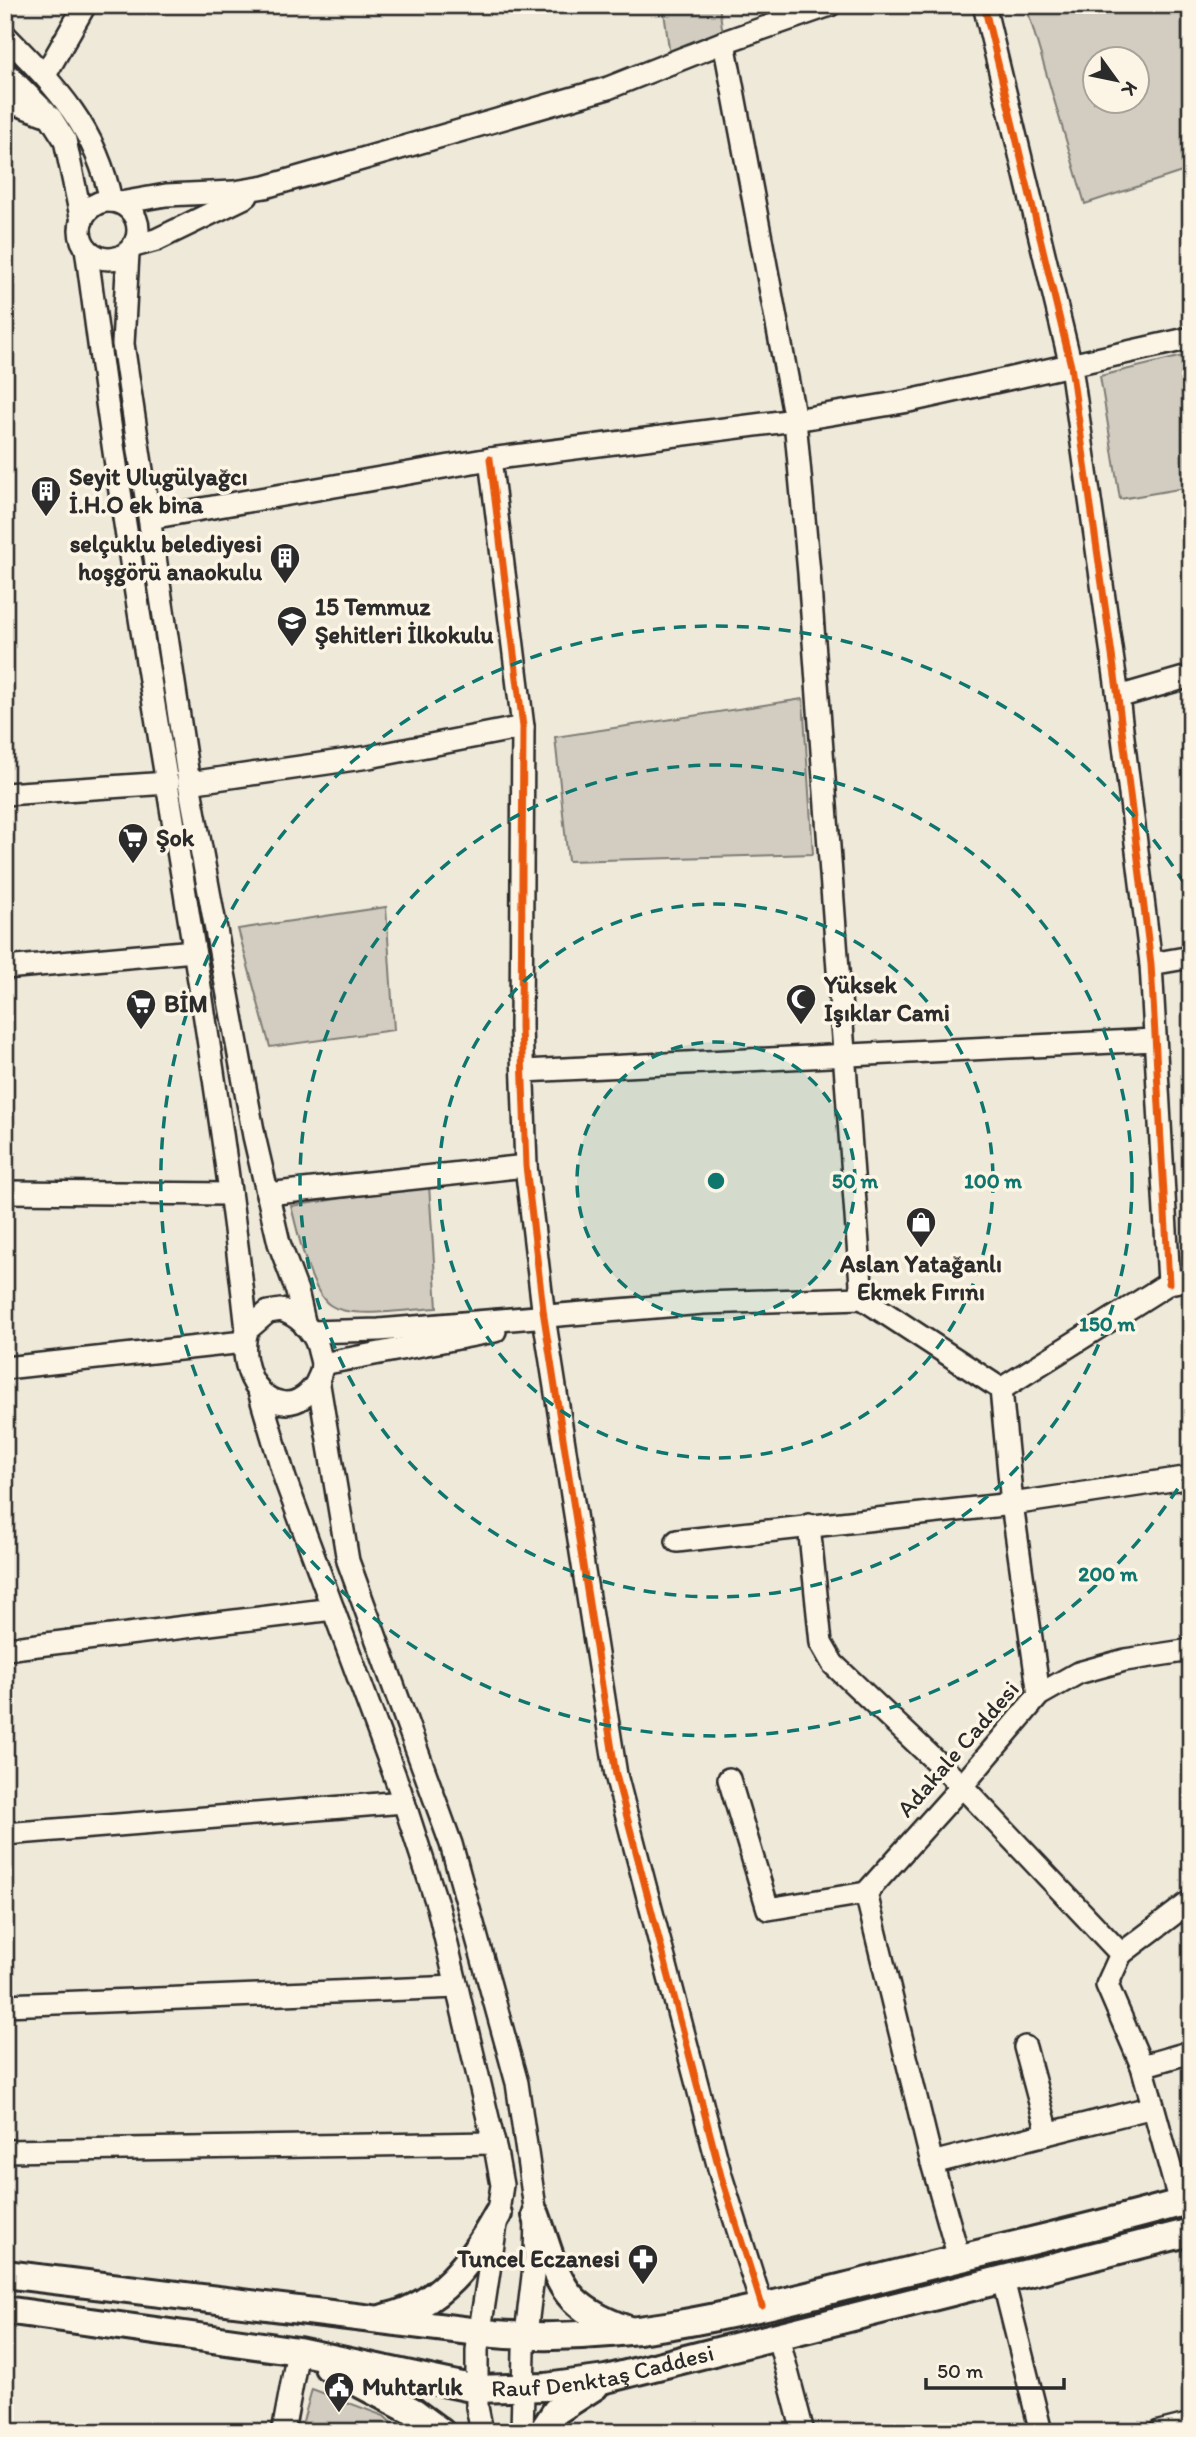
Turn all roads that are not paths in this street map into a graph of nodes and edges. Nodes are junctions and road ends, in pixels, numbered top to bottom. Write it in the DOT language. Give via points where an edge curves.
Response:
graph roads {
  1 [pos="85,5"];
  2 [pos="830,5"];
  3 [pos="984,5"];
  4 [pos="5,35"];
  5 [pos="724,42"];
  6 [pos="5,72"];
  7 [pos="45,75"];
  8 [pos="5,104"];
  9 [pos="51,118"];
  10 [pos="265,187"];
  11 [pos="115,202"];
  12 [pos="82,221"];
  13 [pos="86,248"];
  14 [pos="131,250"];
  15 [pos="1191,338"];
  16 [pos="1071,366"];
  17 [pos="795,420"];
  18 [pos="490,459"];
  19 [pos="150,518"];
  20 [pos="1191,676"];
  21 [pos="1118,697"];
  22 [pos="523,727"];
  23 [pos="178,783"];
  24 [pos="5,794"];
  25 [pos="194,951"];
  26 [pos="1191,957"];
  27 [pos="1151,964"];
  28 [pos="5,968"];
  29 [pos="1154,1040"];
  30 [pos="845,1055"];
  31 [pos="524,1071"];
  32 [pos="526,1167"];
  33 [pos="5,1192"];
  34 [pos="230,1194"];
  35 [pos="267,1194"];
  36 [pos="1191,1279"];
  37 [pos="1169,1283"];
  38 [pos="862,1298"];
  39 [pos="544,1317"];
  40 [pos="307,1329"];
  41 [pos="245,1336"];
  42 [pos="5,1368"];
  43 [pos="320,1372"];
  44 [pos="258,1388"];
  45 [pos="1001,1389"];
  46 [pos="1191,1477"];
  47 [pos="1012,1504"];
  48 [pos="808,1525"];
  49 [pos="677,1541"];
  50 [pos="333,1609"];
  51 [pos="5,1649"];
  52 [pos="1191,1650"];
  53 [pos="1039,1695"];
  54 [pos="729,1779"];
  55 [pos="962,1786"];
  56 [pos="404,1802"];
  57 [pos="5,1834"];
  58 [pos="866,1893"];
  59 [pos="1191,1901"];
  60 [pos="1121,1954"];
  61 [pos="457,1987"];
  62 [pos="5,2005"];
  63 [pos="1025,2047"];
  64 [pos="1191,2052"];
  65 [pos="1142,2066"];
  66 [pos="1153,2107"];
  67 [pos="1048,2133"];
  68 [pos="494,2143"];
  69 [pos="5,2151"];
  70 [pos="932,2163"];
  71 [pos="1185,2202"];
  72 [pos="498,2214"];
  73 [pos="536,2215"];
  74 [pos="1191,2232"];
  75 [pos="959,2258"];
  76 [pos="5,2274"];
  77 [pos="1003,2280"];
  78 [pos="762,2306"];
  79 [pos="5,2310"];
  80 [pos="374,2320"];
  81 [pos="479,2331"];
  82 [pos="631,2331"];
  83 [pos="526,2336"];
  84 [pos="778,2337"];
  85 [pos="298,2351"];
  86 [pos="606,2379"];
  87 [pos="523,2388"];
  88 [pos="476,2389"];
  89 [pos="1191,2424"];
  90 [pos="283,2432"];
  91 [pos="441,2432"];
  92 [pos="482,2432"];
  93 [pos="522,2432"];
  94 [pos="542,2432"];
  95 [pos="803,2432"];
  96 [pos="1041,2432"];
  97 [pos="1159,2432"];
  1 -- 7 [label="street"];
  2 -- 5 [label="street"];
  3 -- 16 [label="street"];
  4 -- 7 [label="street"];
  5 -- 10 [label="street" via="608,88"];
  5 -- 17 [label="street"];
  6 -- 9 [label="street"];
  7 -- 11 [label="street" via="91,140"];
  8 -- 9 [label="street" via="27,107"];
  9 -- 12 [label="street" via="65,140"];
  10 -- 11 [label="street"];
  10 -- 14 [label="street"];
  11 -- 12 [label="street" via="93,206"];
  11 -- 14 [label="street" via="130,209 139,226"];
  12 -- 13 [label="street"];
  13 -- 14 [label="street" via="110,260"];
  13 -- 23 [label="street" via="116,466"];
  14 -- 19 [label="street" via="123,344"];
  15 -- 16 [label="street"];
  16 -- 17 [label="street"];
  16 -- 21 [label="street"];
  17 -- 18 [label="street"];
  17 -- 30 [label="street"];
  18 -- 19 [label="street"];
  18 -- 22 [label="street"];
  19 -- 23 [label="street"];
  20 -- 21 [label="street"];
  21 -- 27 [label="street"];
  22 -- 23 [label="street" via="369,757"];
  22 -- 31 [label="street"];
  23 -- 24 [label="street"];
  23 -- 25 [label="street"];
  23 -- 35 [label="street"];
  25 -- 28 [label="street"];
  25 -- 34 [label="street"];
  26 -- 27 [label="street"];
  27 -- 29 [label="street"];
  29 -- 30 [label="street"];
  29 -- 37 [label="street"];
  30 -- 31 [label="street"];
  30 -- 38 [label="street"];
  31 -- 32 [label="street"];
  32 -- 35 [label="street"];
  32 -- 39 [label="street"];
  33 -- 34 [label="street"];
  34 -- 41 [label="street"];
  35 -- 40 [label="street"];
  36 -- 37 [label="street"];
  37 -- 45 [label="street"];
  38 -- 39 [label="street" via="703,1303"];
  38 -- 45 [label="street"];
  39 -- 40 [label="street" via="379,1330"];
  39 -- 43 [label="street"];
  39 -- 78 [label="street" via="616,1775 721,2176"];
  40 -- 41 [label="street" via="293,1314 281,1310 268,1312"];
  40 -- 43 [label="street" via="317,1343"];
  41 -- 42 [label="street"];
  41 -- 44 [label="street" via="247,1366"];
  43 -- 44 [label="street" via="306,1395 294,1403 279,1402"];
  43 -- 73 [label="street" via="348,1562 451,1844 517,2083"];
  44 -- 50 [label="street" via="285,1479"];
  45 -- 47 [label="street"];
  46 -- 47 [label="street"];
  47 -- 48 [label="street"];
  47 -- 53 [label="street"];
  48 -- 49 [label="street"];
  48 -- 55 [label="street" via="821,1643 833,1664"];
  50 -- 51 [label="street"];
  50 -- 56 [label="street"];
  52 -- 53 [label="street, Adakale Caddesi" via="1079,1673"];
  53 -- 55 [label="street, Adakale Caddesi"];
  54 -- 58 [label="street" via="768,1909"];
  55 -- 58 [label="street, Adakale Caddesi"];
  55 -- 60 [label="street"];
  56 -- 57 [label="street"];
  56 -- 61 [label="street" via="438,1907"];
  58 -- 70 [label="street"];
  59 -- 60 [label="street"];
  60 -- 65 [label="street" via="1107,1984"];
  61 -- 62 [label="street"];
  61 -- 68 [label="street"];
  63 -- 67 [label="street"];
  64 -- 65 [label="street"];
  65 -- 66 [label="street"];
  66 -- 67 [label="street"];
  66 -- 71 [label="street"];
  67 -- 70 [label="street"];
  68 -- 69 [label="street"];
  68 -- 72 [label="street" via="502,2185"];
  70 -- 75 [label="street"];
  71 -- 75 [label="main road, Rauf Denktaş Caddesi"];
  72 -- 80 [label="main road" via="467,2264 444,2288 406,2311"];
  72 -- 81 [label="street"];
  73 -- 82 [label="main road" via="570,2298 594,2316"];
  73 -- 83 [label="street"];
  74 -- 77 [label="main road, Rauf Denktaş Caddesi"];
  75 -- 78 [label="main road, Rauf Denktaş Caddesi"];
  76 -- 80 [label="main road, Rauf Denktaş Caddesi"];
  77 -- 84 [label="main road, Rauf Denktaş Caddesi"];
  77 -- 96 [label="street"];
  78 -- 82 [label="main road, Rauf Denktaş Caddesi"];
  79 -- 85 [label="main road, Rauf Denktaş Caddesi"];
  80 -- 81 [label="main road, Rauf Denktaş Caddesi"];
  81 -- 83 [label="main road, Rauf Denktaş Caddesi"];
  81 -- 88 [label="street"];
  82 -- 83 [label="main road, Rauf Denktaş Caddesi"];
  83 -- 87 [label="street"];
  84 -- 86 [label="main road, Rauf Denktaş Caddesi"];
  84 -- 95 [label="street"];
  85 -- 88 [label="main road, Rauf Denktaş Caddesi"];
  85 -- 90 [label="street"];
  85 -- 91 [label="main road" via="414,2412"];
  86 -- 87 [label="main road, Rauf Denktaş Caddesi"];
  86 -- 94 [label="main road" via="556,2411"];
  87 -- 88 [label="main road, Rauf Denktaş Caddesi"];
  87 -- 93 [label="street"];
  88 -- 92 [label="street"];
  89 -- 97 [label="street"];
}
